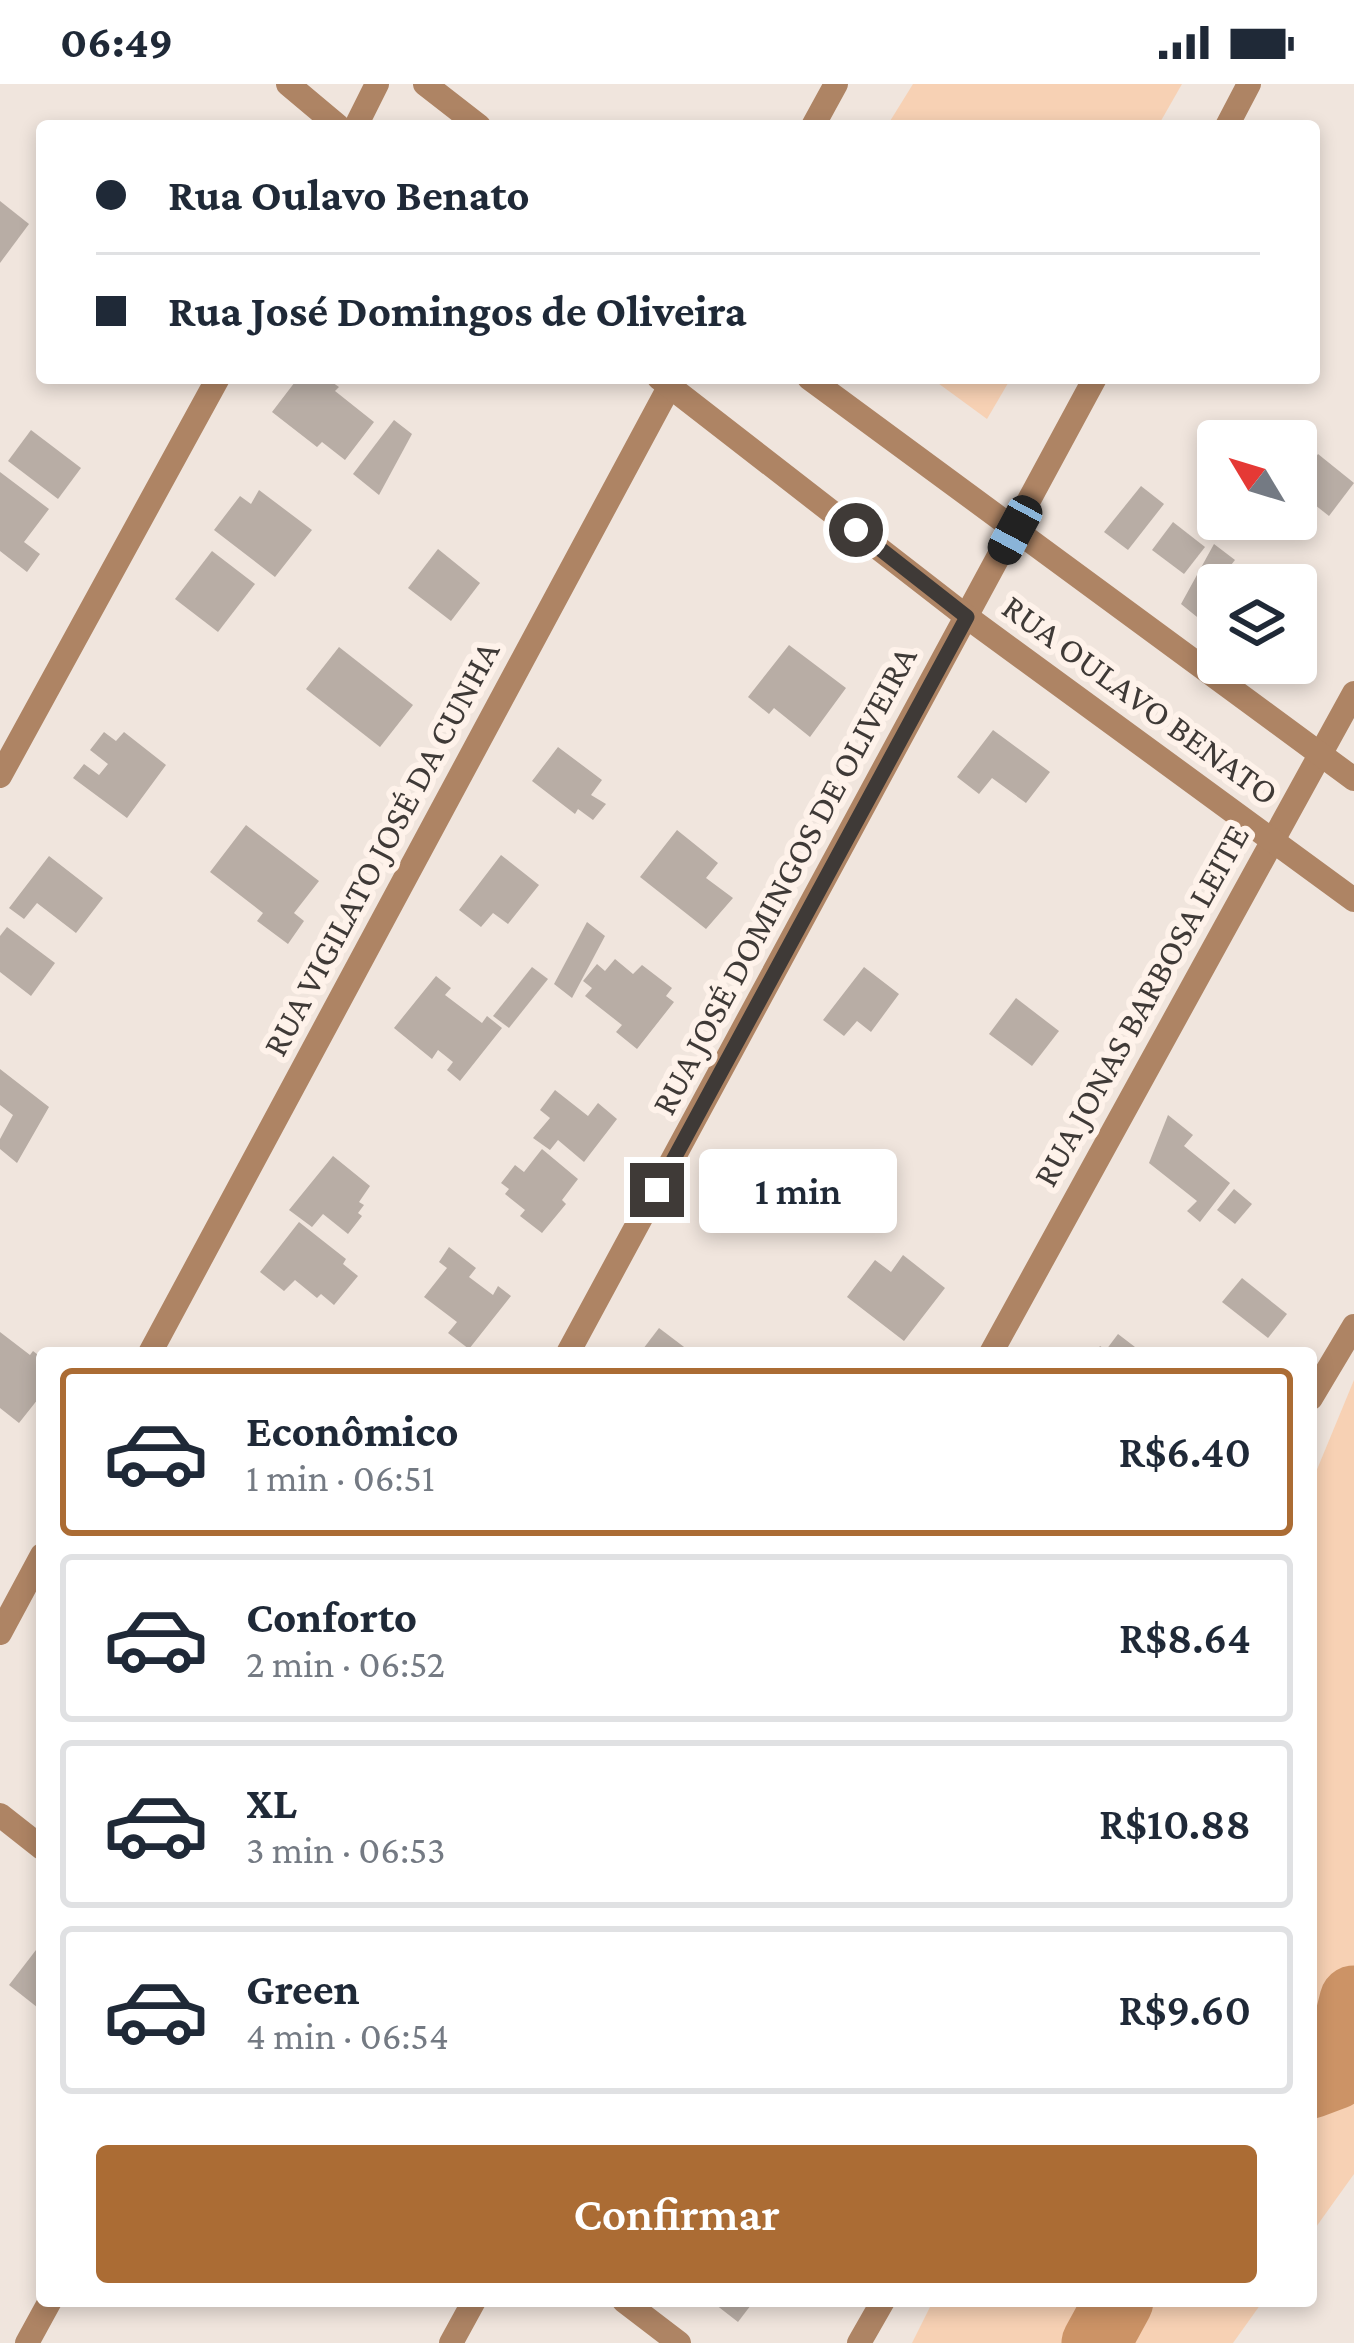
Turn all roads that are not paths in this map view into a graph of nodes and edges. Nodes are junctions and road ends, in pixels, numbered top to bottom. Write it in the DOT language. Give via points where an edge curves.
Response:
graph roads {
  1 [pos="288,84"];
  2 [pos="377,84"];
  3 [pos="425,84"];
  4 [pos="836,84"];
  5 [pos="1249,84"];
  6 [pos="331,120"];
  7 [pos="359,120"];
  8 [pos="471,120"];
  9 [pos="817,120"];
  10 [pos="1230,120"];
  11 [pos="215,384"];
  12 [pos="666,384"];
  13 [pos="672,384"];
  14 [pos="817,384"];
  15 [pos="1091,384"];
  16 [pos="1015,530"];
  17 [pos="967,617"];
  18 [pos="1354,693"];
  19 [pos="1322,755"];
  20 [pos="0,776"];
  21 [pos="1354,779"];
  22 [pos="1271,838"];
  23 [pos="1354,900"];
  24 [pos="1354,1326"];
  25 [pos="153,1347"];
  26 [pos="571,1347"];
  27 [pos="994,1347"];
  28 [pos="1317,1388"];
  29 [pos="36,1566"];
  30 [pos="0,1633"];
  31 [pos="0,1815"];
  32 [pos="36,1843"];
  33 [pos="47,2307"];
  34 [pos="471,2307"];
  35 [pos="632,2307"];
  36 [pos="880,2307"];
  37 [pos="27,2343"];
  38 [pos="451,2343"];
  39 [pos="679,2343"];
  40 [pos="860,2343"];
  1 -- 6 [label="street"];
  2 -- 7 [label="street"];
  3 -- 8 [label="street"];
  4 -- 9 [label="street"];
  5 -- 10 [label="street"];
  11 -- 20 [label="street"];
  12 -- 25 [label="street, RUA VIGILATO JOSÉ DA CUNHA"];
  13 -- 17 [label="street, RUA OULAVO BENATO"];
  14 -- 16 [label="street, RUA OULAVO BENATO"];
  15 -- 16 [label="street, RUA JOSÉ DOMINGOS DE OLIVEIRA"];
  16 -- 17 [label="street, RUA JOSÉ DOMINGOS DE OLIVEIRA"];
  16 -- 19 [label="street, RUA OULAVO BENATO"];
  17 -- 22 [label="street, RUA OULAVO BENATO"];
  17 -- 26 [label="street, RUA JOSÉ DOMINGOS DE OLIVEIRA"];
  18 -- 19 [label="street, RUA JONAS BARBOSA LEITE"];
  19 -- 21 [label="street, RUA OULAVO BENATO"];
  19 -- 22 [label="street, RUA JONAS BARBOSA LEITE"];
  22 -- 23 [label="street, RUA OULAVO BENATO"];
  22 -- 27 [label="street, RUA JONAS BARBOSA LEITE"];
  24 -- 28 [label="street"];
  29 -- 30 [label="street"];
  31 -- 32 [label="street"];
  33 -- 37 [label="street"];
  34 -- 38 [label="street"];
  35 -- 39 [label="street"];
  36 -- 40 [label="street"];
}
